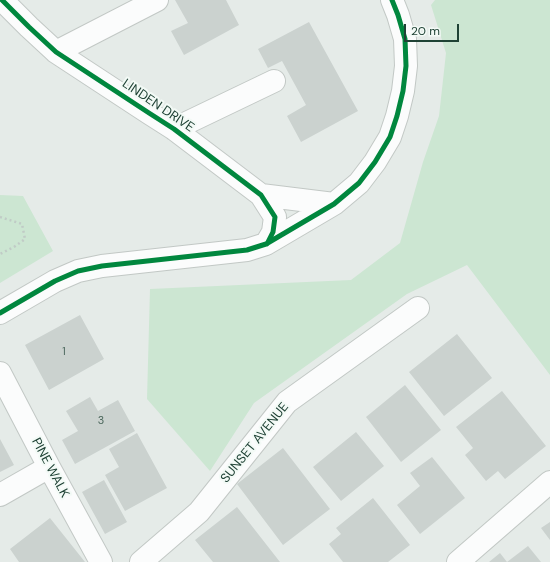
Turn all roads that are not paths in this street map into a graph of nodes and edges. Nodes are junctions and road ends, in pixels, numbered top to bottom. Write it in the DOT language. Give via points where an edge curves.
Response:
graph roads {
  1 [pos="2,0"];
  2 [pos="157,0"];
  3 [pos="392,0"];
  4 [pos="56,52"];
  5 [pos="274,81"];
  6 [pos="174,129"];
  7 [pos="261,195"];
  8 [pos="334,204"];
  9 [pos="266,244"];
  10 [pos="418,308"];
  11 [pos="0,313"];
  12 [pos="0,373"];
  13 [pos="49,467"];
  14 [pos="550,482"];
  15 [pos="0,495"];
  16 [pos="101,562"];
  17 [pos="141,562"];
  18 [pos="458,562"];
  1 -- 4 [label="street, LINDEN DRIVE"];
  2 -- 4 [label="street"];
  3 -- 8 [label="street" via="405,39 406,66 397,116 390,137 375,162 359,183"];
  4 -- 6 [label="street, LINDEN DRIVE"];
  5 -- 6 [label="street"];
  6 -- 7 [label="street, LINDEN DRIVE"];
  7 -- 8 [label="street"];
  7 -- 9 [label="street, LINDEN DRIVE" via="275,217 273,232"];
  8 -- 9 [label="street"];
  9 -- 11 [label="street" via="247,250 102,266 78,271 55,281"];
  10 -- 17 [label="street, SUNSET AVENUE" via="287,402 199,512"];
  12 -- 13 [label="street, PINE WALK"];
  13 -- 15 [label="street"];
  13 -- 16 [label="street, PINE WALK"];
  14 -- 18 [label="street"];
}
